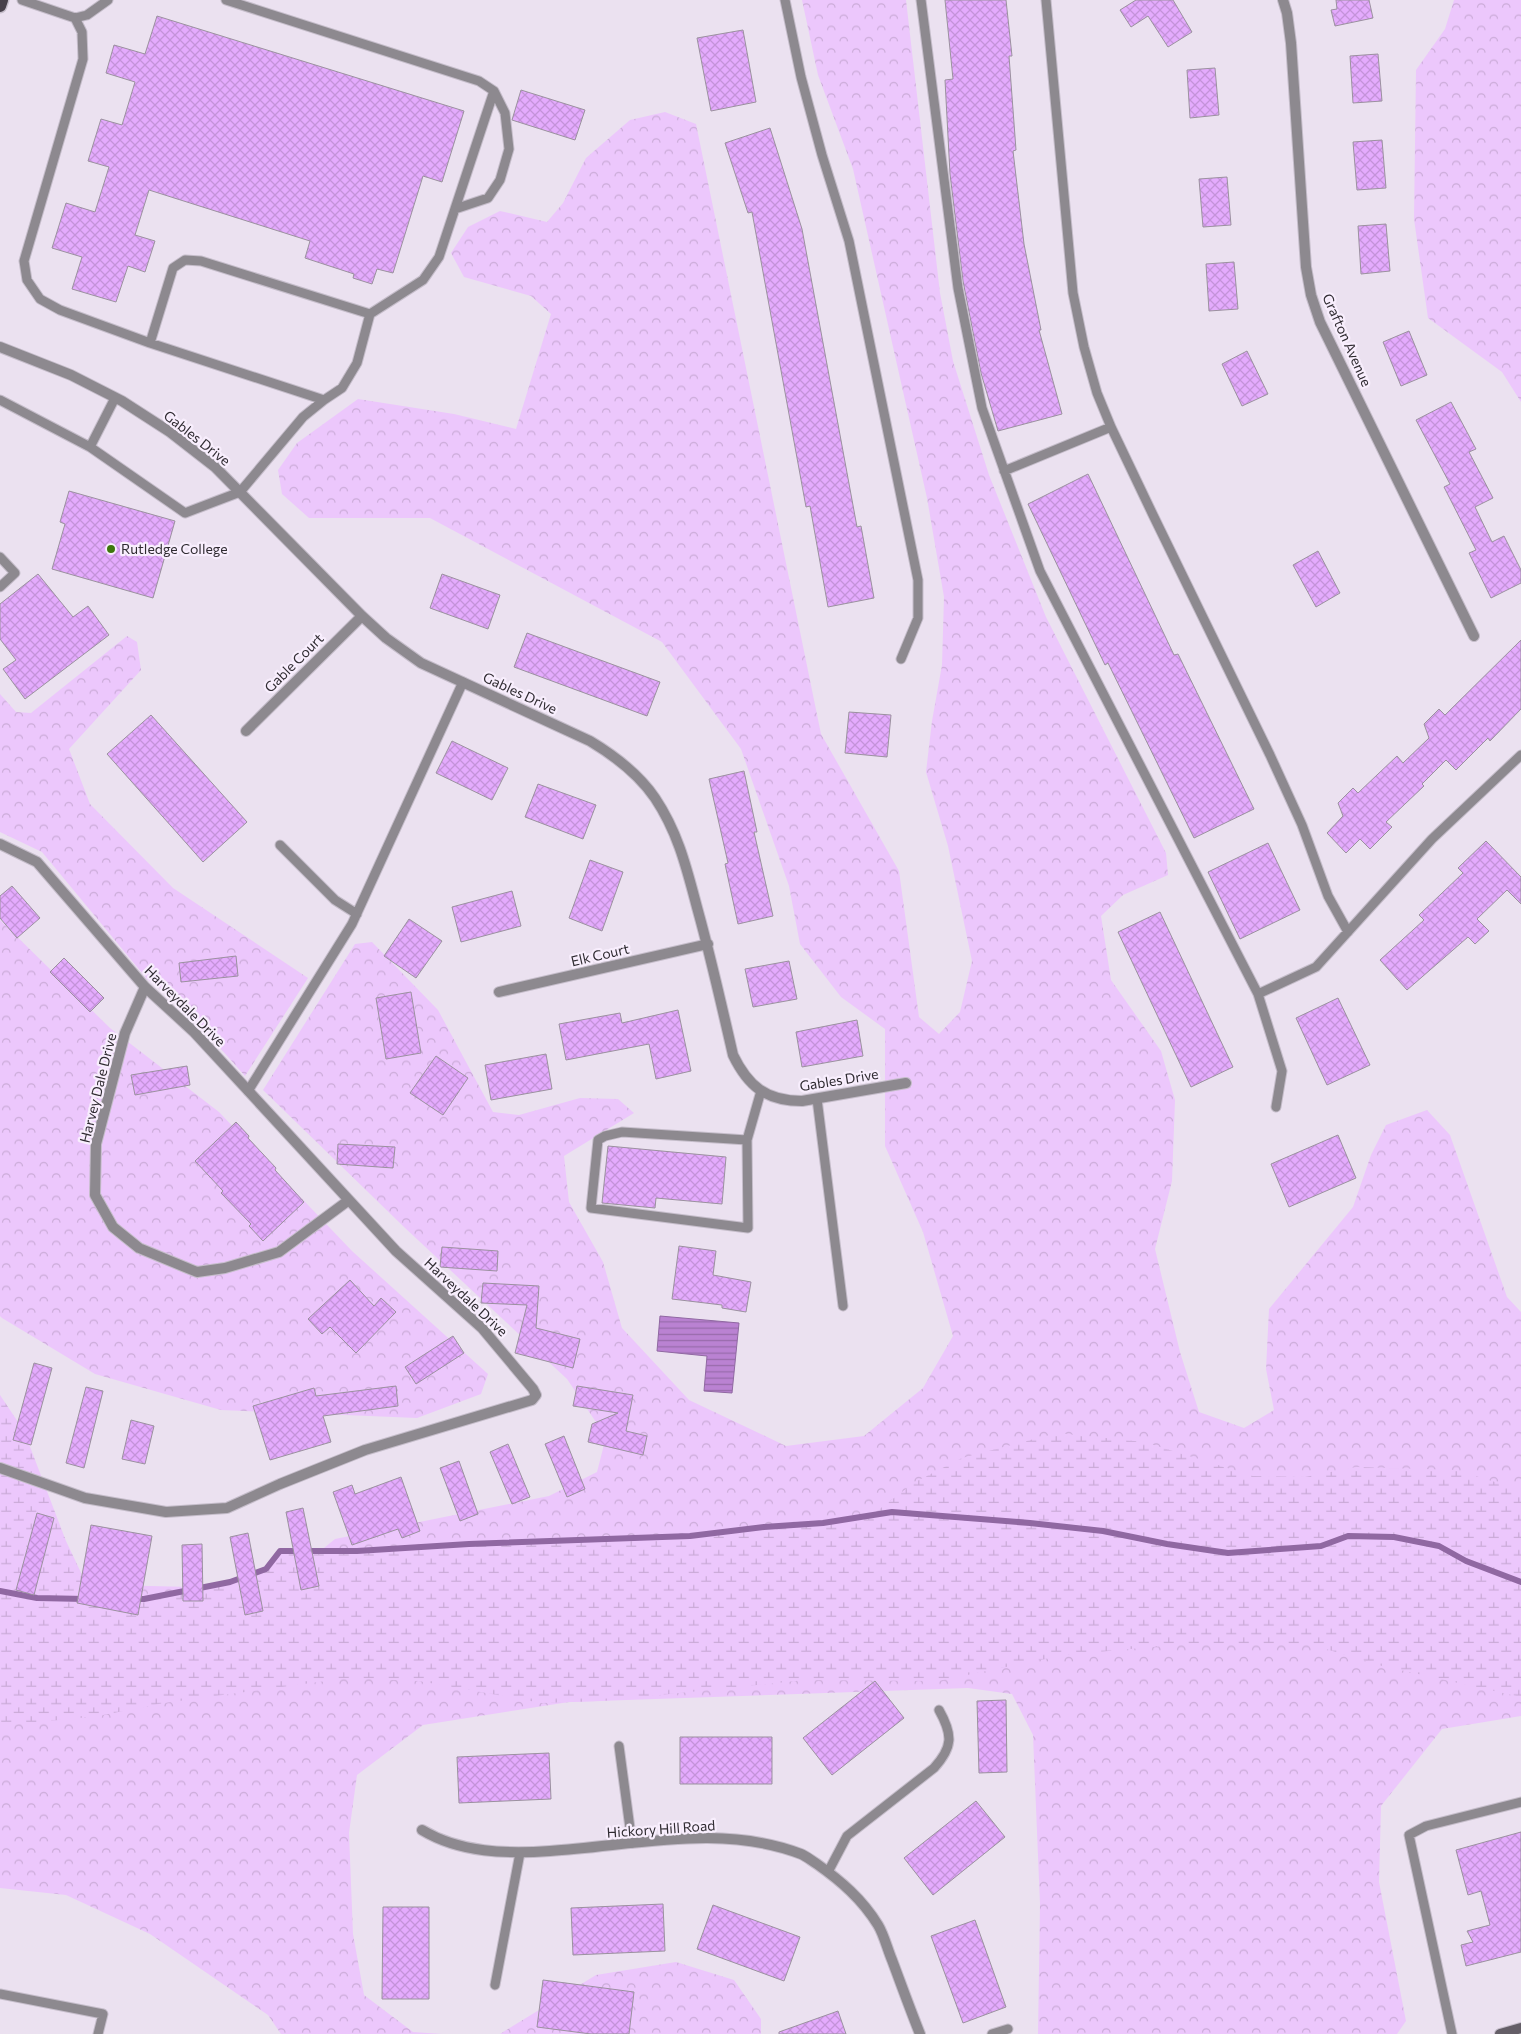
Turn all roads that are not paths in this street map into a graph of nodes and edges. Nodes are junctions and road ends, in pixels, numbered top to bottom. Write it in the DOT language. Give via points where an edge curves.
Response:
graph roads {
  1 [pos="2,0"];
  2 [pos="22,0"];
  3 [pos="108,0"];
  4 [pos="226,0"];
  5 [pos="785,0"];
  6 [pos="921,0"];
  7 [pos="1046,0"];
  8 [pos="1283,0"];
  9 [pos="0,6"];
  10 [pos="75,18"];
  11 [pos="494,91"];
  12 [pos="455,209"];
  13 [pos="370,314"];
  14 [pos="150,343"];
  15 [pos="0,347"];
  16 [pos="115,398"];
  17 [pos="0,400"];
  18 [pos="324,400"];
  19 [pos="1111,427"];
  20 [pos="90,447"];
  21 [pos="1004,471"];
  22 [pos="240,492"];
  23 [pos="0,557"];
  24 [pos="0,587"];
  25 [pos="362,616"];
  26 [pos="1474,636"];
  27 [pos="901,659"];
  28 [pos="463,682"];
  29 [pos="246,731"];
  30 [pos="1521,755"];
  31 [pos="0,844"];
  32 [pos="280,845"];
  33 [pos="357,914"];
  34 [pos="1348,932"];
  35 [pos="708,944"];
  36 [pos="146,987"];
  37 [pos="500,992"];
  38 [pos="1258,994"];
  39 [pos="906,1083"];
  40 [pos="248,1091"];
  41 [pos="762,1091"];
  42 [pos="817,1099"];
  43 [pos="1276,1107"];
  44 [pos="747,1140"];
  45 [pos="349,1200"];
  46 [pos="843,1306"];
  47 [pos="0,1468"];
  48 [pos="939,1710"];
  49 [pos="619,1746"];
  50 [pos="1521,1802"];
  51 [pos="422,1830"];
  52 [pos="632,1844"];
  53 [pos="520,1853"];
  54 [pos="828,1872"];
  55 [pos="495,1985"];
  56 [pos="0,1994"];
  57 [pos="1521,2028"];
  58 [pos="1008,2029"];
  59 [pos="98,2034"];
  60 [pos="920,2034"];
  61 [pos="992,2034"];
  62 [pos="1452,2034"];
  63 [pos="1500,2034"];
  1 -- 9 [label="main road"];
  2 -- 10 [label="lane"];
  3 -- 10 [label="lane" via="87,15"];
  4 -- 11 [label="lane" via="479,81"];
  5 -- 27 [label="lane" via="806,95 849,241 918,580 918,618"];
  6 -- 21 [label="lane" via="958,288 982,408"];
  7 -- 19 [label="lane" via="1073,293 1091,371"];
  8 -- 26 [label="street, Grafton Avenue" via="1291,43 1306,267 1311,294 1320,322"];
  10 -- 14 [label="lane" via="82,32 83,59 24,261 27,280 40,299 60,310"];
  11 -- 12 [label="lane"];
  11 -- 12 [label="lane" via="505,113 509,149 500,180 488,198"];
  12 -- 13 [label="lane" via="439,257 423,280"];
  13 -- 14 [label="lane" via="201,261 185,260 173,268"];
  13 -- 18 [label="lane" via="357,363 342,388"];
  14 -- 18 [label="lane"];
  15 -- 16 [label="street, Gables Drive" via="71,375"];
  16 -- 20 [label="lane"];
  16 -- 22 [label="street, Gables Drive" via="170,432 215,466"];
  17 -- 20 [label="lane"];
  18 -- 22 [label="lane" via="303,417"];
  19 -- 21 [label="lane"];
  19 -- 34 [label="lane" via="1270,755 1302,824 1328,896"];
  20 -- 22 [label="lane" via="185,513"];
  21 -- 38 [label="lane" via="1040,571"];
  22 -- 25 [label="street, Gables Drive"];
  23 -- 24 [label="lane" via="15,573"];
  25 -- 28 [label="street, Gables Drive" via="386,638 421,662"];
  25 -- 29 [label="street, Gable Court"];
  28 -- 33 [label="lane"];
  28 -- 35 [label="street, Gables Drive" via="590,740 636,775 654,796 681,846"];
  30 -- 34 [label="lane" via="1432,839"];
  31 -- 36 [label="street, Harveydale Drive" via="37,862"];
  32 -- 33 [label="lane" via="335,900"];
  33 -- 40 [label="lane"];
  34 -- 38 [label="lane" via="1316,967"];
  35 -- 37 [label="street, Elk Court"];
  35 -- 41 [label="street, Gables Drive" via="733,1055 741,1071"];
  36 -- 40 [label="street, Harveydale Drive" via="194,1032"];
  36 -- 45 [label="street, Harvey Dale Drive" via="124,1033 96,1144 95,1195 113,1227 139,1248 197,1272 225,1268 279,1252"];
  38 -- 43 [label="lane" via="1282,1071"];
  39 -- 42 [label="street, Gables Drive"];
  40 -- 45 [label="street, Harveydale Drive"];
  41 -- 42 [label="street, Gables Drive" via="788,1101"];
  41 -- 44 [label="lane"];
  42 -- 46 [label="lane"];
  44 -- 44 [label="lane" via="748,1228 591,1208 598,1140 605,1136 622,1132"];
  45 -- 47 [label="street, Harveydale Drive" via="396,1251 492,1339 533,1389 536,1395 532,1400 364,1450 227,1508 166,1512 85,1498"];
  48 -- 54 [label="lane" via="946,1723 949,1740 946,1755 848,1836"];
  49 -- 52 [label="lane"];
  50 -- 62 [label="lane" via="1426,1826 1409,1835"];
  51 -- 53 [label="street, Hickory Hill Road" via="438,1840 460,1847"];
  52 -- 53 [label="street, Hickory Hill Road"];
  52 -- 54 [label="street, Hickory Hill Road" via="716,1837 757,1842 802,1854"];
  53 -- 55 [label="lane"];
  54 -- 60 [label="street, Hickory Hill Road" via="856,1895 879,1926"];
  56 -- 59 [label="lane" via="103,2014"];
  57 -- 63 [label="main road"];
  58 -- 61 [label="lane"];
}
